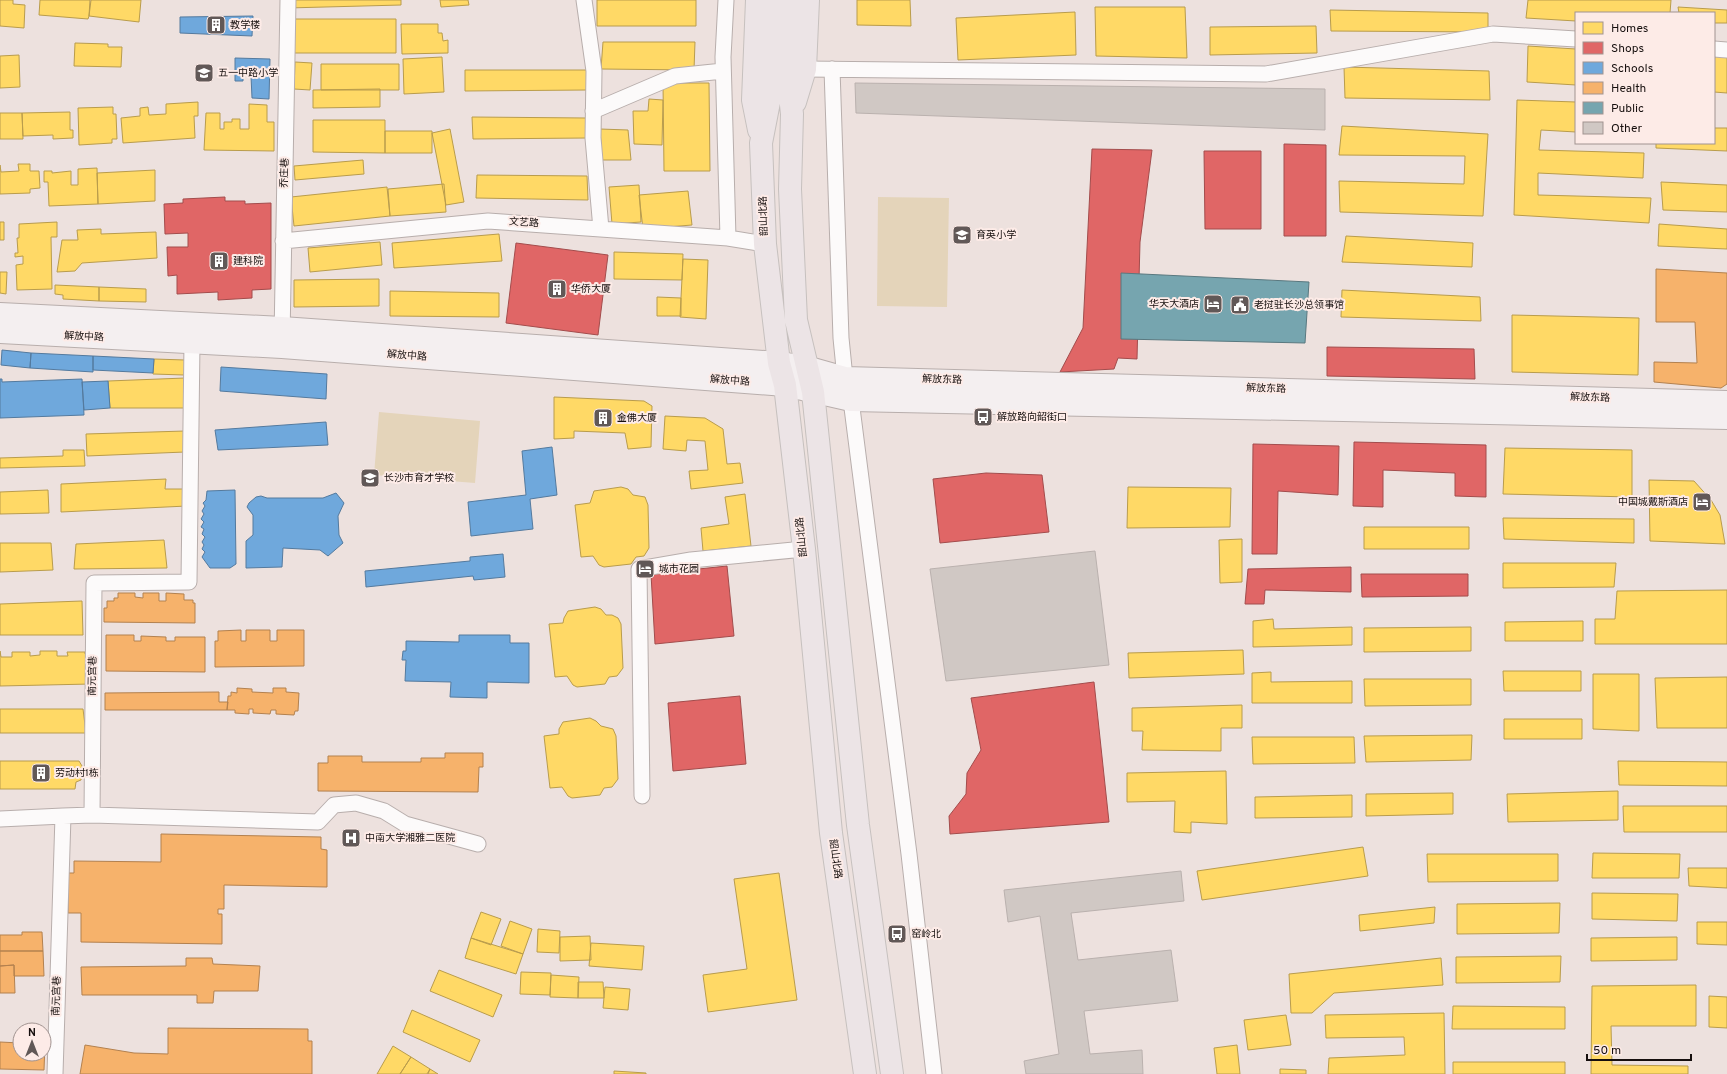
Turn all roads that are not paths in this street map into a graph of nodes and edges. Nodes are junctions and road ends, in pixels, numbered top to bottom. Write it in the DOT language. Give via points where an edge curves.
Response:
graph roads {
  1 [pos="288,0"];
  2 [pos="584,0"];
  3 [pos="726,0"];
  4 [pos="757,0"];
  5 [pos="773,0"];
  6 [pos="791,0"];
  7 [pos="808,0"];
  8 [pos="1575,39"];
  9 [pos="1715,49"];
  10 [pos="1727,50"];
  11 [pos="805,69"];
  12 [pos="832,69"];
  13 [pos="724,72"];
  14 [pos="593,111"];
  15 [pos="792,114"];
  16 [pos="761,143"];
  17 [pos="601,229"];
  18 [pos="728,238"];
  19 [pos="283,240"];
  20 [pos="765,244"];
  21 [pos="0,314"];
  22 [pos="0,332"];
  23 [pos="282,337"];
  24 [pos="192,343"];
  25 [pos="779,363"];
  26 [pos="806,367"];
  27 [pos="845,378"];
  28 [pos="785,385"];
  29 [pos="813,392"];
  30 [pos="851,400"];
  31 [pos="1727,402"];
  32 [pos="1727,418"];
  33 [pos="804,549"];
  34 [pos="642,796"];
  35 [pos="92,815"];
  36 [pos="63,816"];
  37 [pos="0,819"];
  38 [pos="478,844"];
  39 [pos="55,1074"];
  40 [pos="865,1074"];
  41 [pos="892,1074"];
  42 [pos="934,1074"];
  1 -- 19 [label="street, 乔庄巷"];
  2 -- 14 [label="street" via="594,71"];
  3 -- 13 [label="street"];
  4 -- 16 [label="main road" via="753,100"];
  5 -- 16 [label="main road, 韶山北路" via="769,102"];
  6 -- 15 [label="main road" via="788,68"];
  7 -- 11 [label="main road"];
  8 -- 12 [label="street" via="1493,34 1266,74"];
  9 -- 10 [label="street"];
  11 -- 12 [label="street"];
  11 -- 15 [label="main road"];
  12 -- 27 [label="street" via="841,338"];
  13 -- 14 [label="street" via="675,76"];
  13 -- 18 [label="street"];
  14 -- 17 [label="street"];
  15 -- 26 [label="main road" via="790,190 796,320"];
  16 -- 20 [label="main road, 韶山北路"];
  17 -- 18 [label="street, 文艺路"];
  17 -- 19 [label="street, 文艺路" via="488,221"];
  18 -- 20 [label="street, 文艺路"];
  19 -- 23 [label="street, 乔庄巷"];
  20 -- 25 [label="main road, 韶山北路"];
  21 -- 23 [label="main road, 解放中路"];
  22 -- 24 [label="main road, 解放中路"];
  23 -- 24 [label="main road, 解放中路"];
  23 -- 25 [label="main road, 解放中路"];
  23 -- 28 [label="main road, 解放中路"];
  24 -- 35 [label="street, 南元宫巷" via="189,582 94,583"];
  25 -- 26 [label="main road, 解放中路"];
  25 -- 28 [label="main road, 韶山北路"];
  26 -- 27 [label="main road, 解放东路"];
  26 -- 29 [label="main road"];
  27 -- 30 [label="street"];
  27 -- 31 [label="main road, 解放东路"];
  28 -- 29 [label="main road, 解放中路"];
  28 -- 33 [label="main road, 韶山北路"];
  29 -- 30 [label="main road, 解放东路"];
  29 -- 41 [label="main road" via="858,825"];
  30 -- 32 [label="main road, 解放东路"];
  30 -- 42 [label="street" via="909,854"];
  33 -- 34 [label="street" via="691,560 639,569"];
  33 -- 40 [label="main road, 韶山北路" via="832,833"];
  35 -- 36 [label="street"];
  35 -- 38 [label="street" via="318,822 334,805 356,803 384,811 405,824"];
  36 -- 37 [label="street"];
  36 -- 39 [label="street, 南元宫巷"];
}
